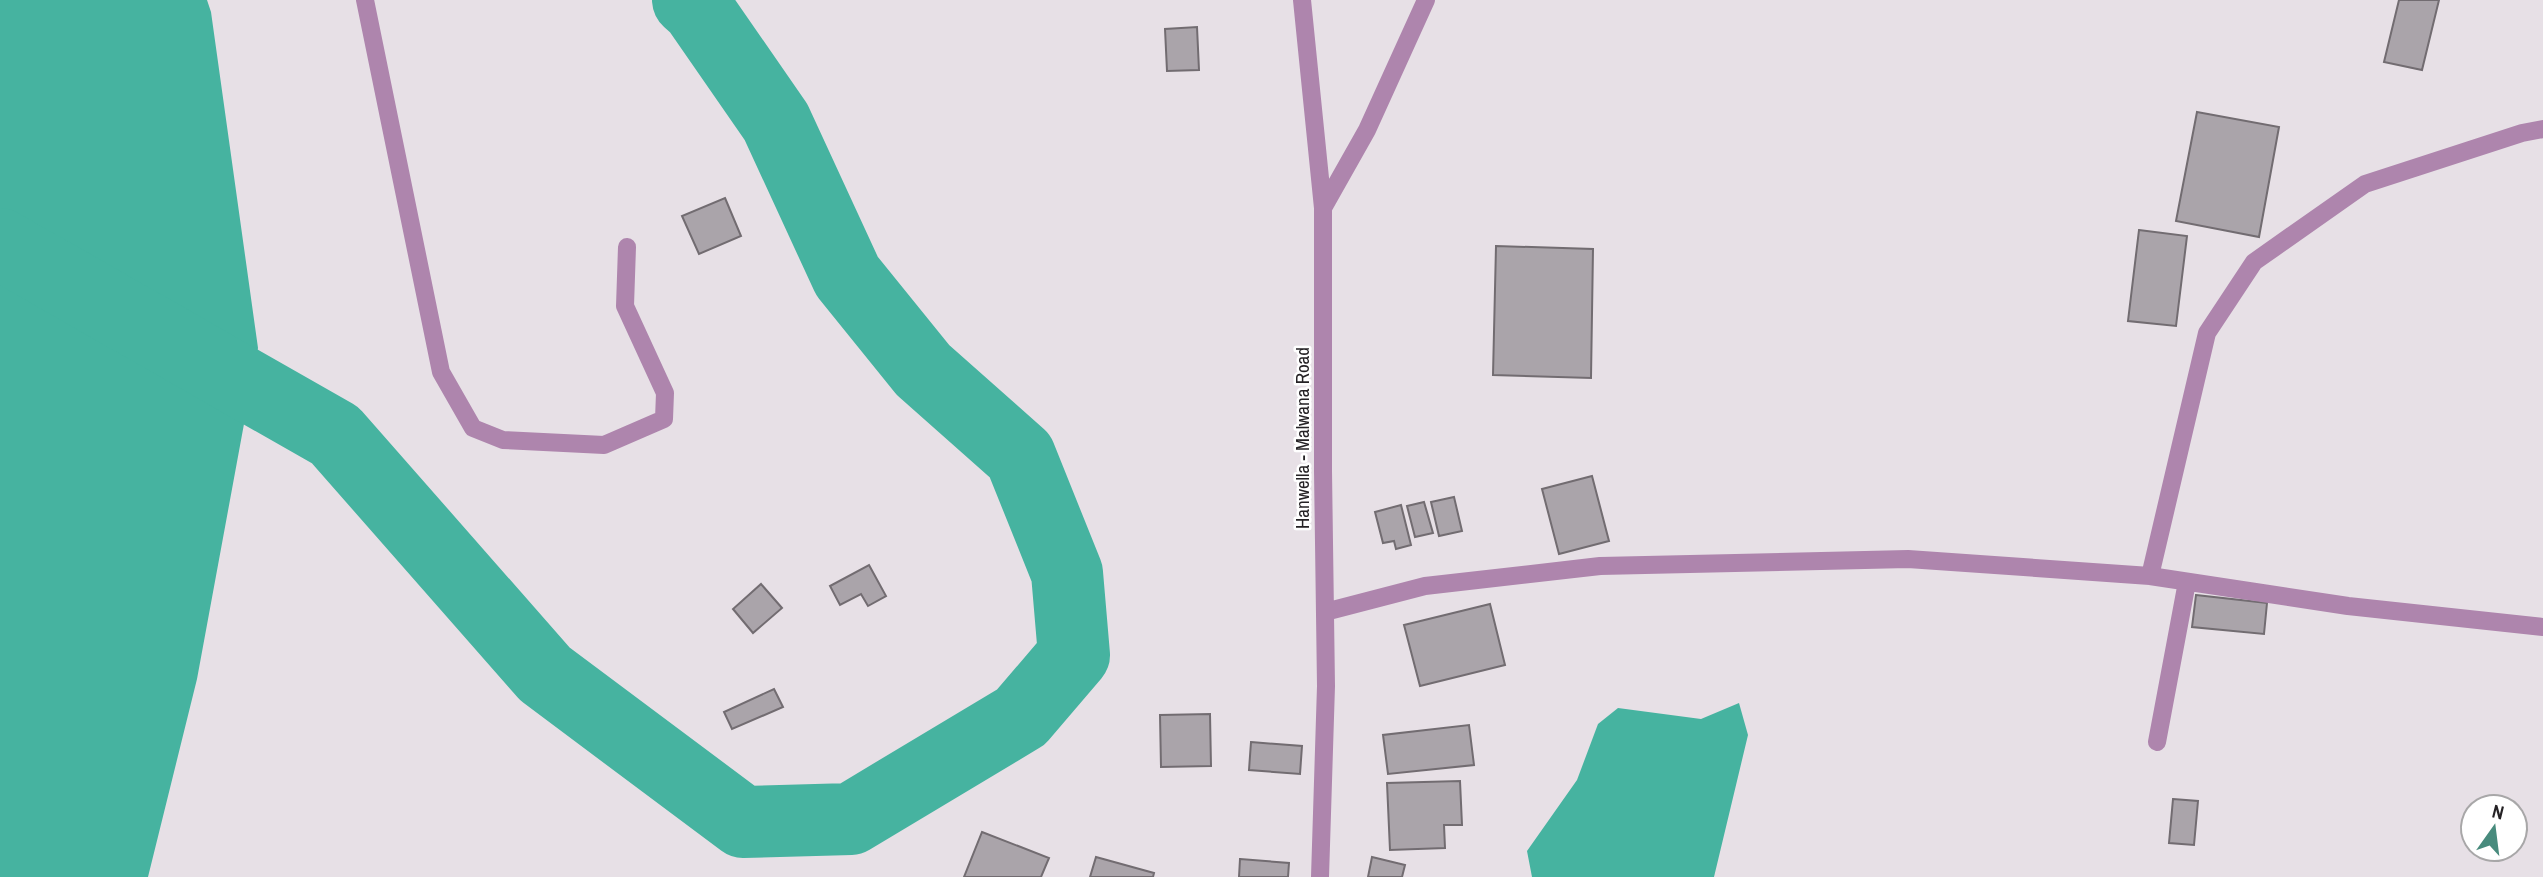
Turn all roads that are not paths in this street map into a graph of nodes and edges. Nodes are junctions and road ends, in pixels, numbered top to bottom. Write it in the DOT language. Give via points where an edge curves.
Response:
graph roads {
  1 [pos="365,0"];
  2 [pos="1302,0"];
  3 [pos="1426,0"];
  4 [pos="2543,129"];
  5 [pos="1323,208"];
  6 [pos="627,247"];
  7 [pos="2150,576"];
  8 [pos="2187,582"];
  9 [pos="1325,612"];
  10 [pos="2543,627"];
  11 [pos="2157,742"];
  12 [pos="1320,877"];
  1 -- 6 [label="street" via="441,372 473,428 503,440 604,445 664,419 664,393 625,306"];
  2 -- 5 [label="street, Hanwella - Malwana Road"];
  3 -- 5 [label="street" via="1367,130"];
  4 -- 7 [label="street" via="2365,184 2254,262 2207,333"];
  5 -- 9 [label="street, Hanwella - Malwana Road"];
  7 -- 8 [label="street"];
  7 -- 9 [label="street" via="1908,559 1600,566 1425,586"];
  8 -- 10 [label="street" via="2348,606"];
  8 -- 11 [label="street"];
  9 -- 12 [label="street, Hanwella - Malwana Road"];
}
